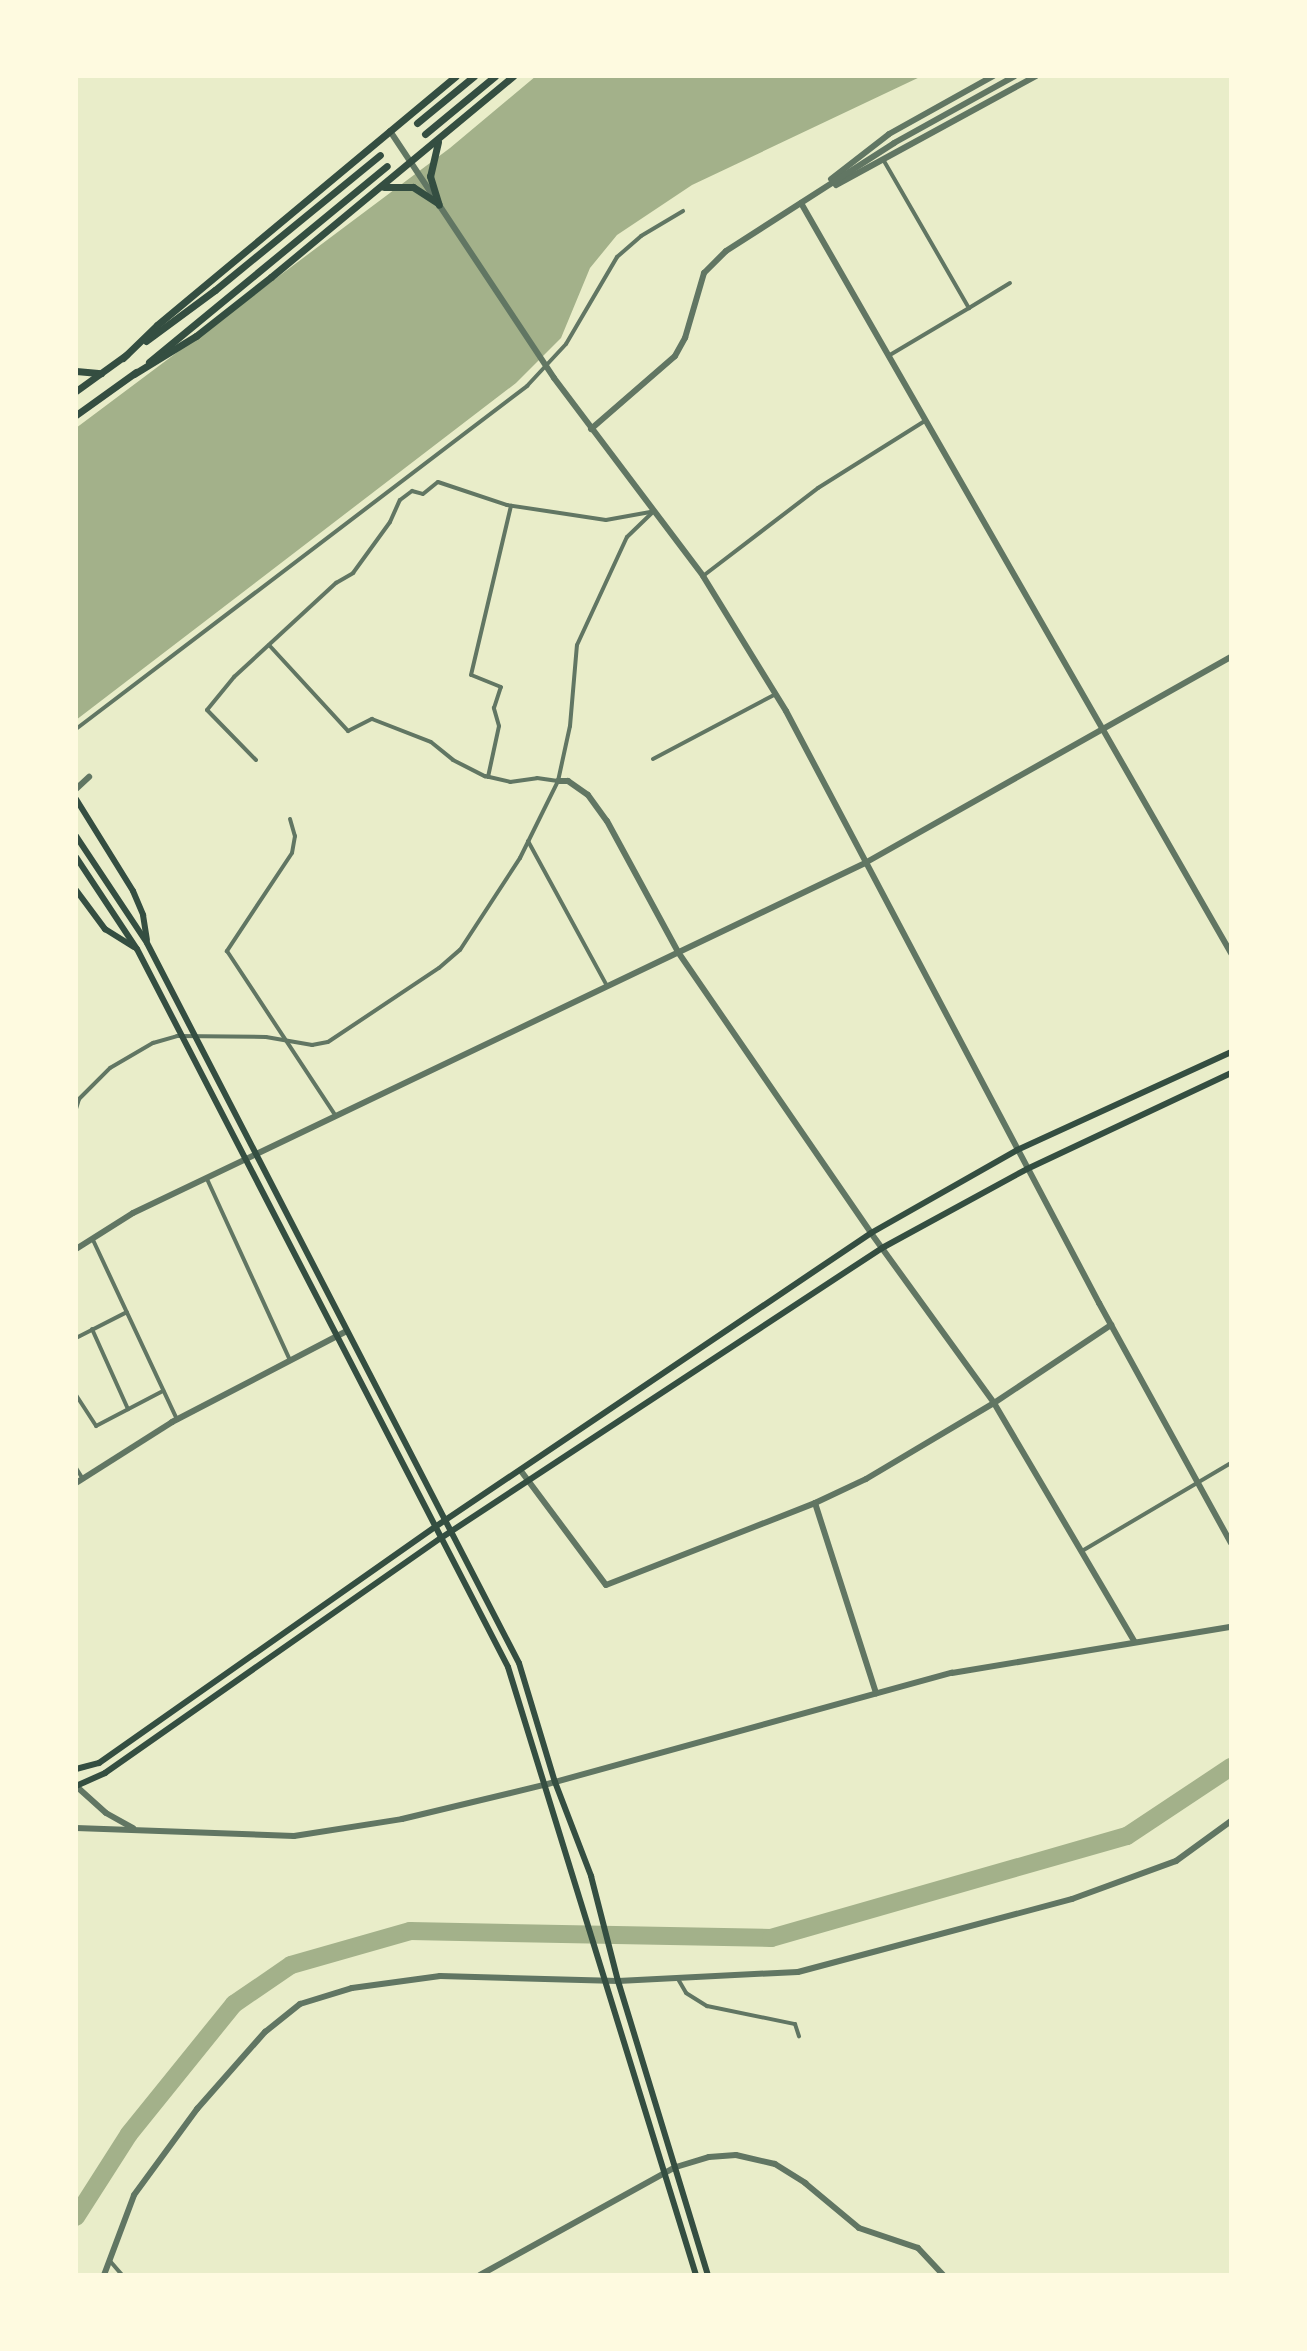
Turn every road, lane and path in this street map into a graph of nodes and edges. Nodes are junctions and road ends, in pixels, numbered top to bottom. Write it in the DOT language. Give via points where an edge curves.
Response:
graph roads {
  1 [pos="456,76"];
  2 [pos="474,76"];
  3 [pos="495,76"];
  4 [pos="513,76"];
  5 [pos="993,76"];
  6 [pos="1015,76"];
  7 [pos="1036,76"];
  8 [pos="417,123"];
  9 [pos="390,131"];
  10 [pos="425,134"];
  11 [pos="443,135"];
  12 [pos="380,155"];
  13 [pos="884,161"];
  14 [pos="412,164"];
  15 [pos="387,166"];
  16 [pos="383,187"];
  17 [pos="801,203"];
  18 [pos="439,205"];
  19 [pos="683,211"];
  20 [pos="1010,283"];
  21 [pos="969,308"];
  22 [pos="888,356"];
  23 [pos="123,358"];
  24 [pos="76,371"];
  25 [pos="101,373"];
  26 [pos="134,374"];
  27 [pos="76,391"];
  28 [pos="76,415"];
  29 [pos="925,421"];
  30 [pos="591,429"];
  31 [pos="511,506"];
  32 [pos="653,512"];
  33 [pos="703,576"];
  34 [pos="269,645"];
  35 [pos="1231,657"];
  36 [pos="776,694"];
  37 [pos="76,729"];
  38 [pos="1102,730"];
  39 [pos="653,759"];
  40 [pos="256,760"];
  41 [pos="89,777"];
  42 [pos="488,777"];
  43 [pos="558,781"];
  44 [pos="76,789"];
  45 [pos="76,799"];
  46 [pos="290,819"];
  47 [pos="76,836"];
  48 [pos="528,841"];
  49 [pos="76,857"];
  50 [pos="865,863"];
  51 [pos="76,890"];
  52 [pos="147,943"];
  53 [pos="137,949"];
  54 [pos="678,952"];
  55 [pos="1231,953"];
  56 [pos="607,986"];
  57 [pos="183,1036"];
  58 [pos="196,1037"];
  59 [pos="288,1042"];
  60 [pos="1231,1052"];
  61 [pos="1231,1073"];
  62 [pos="76,1109"];
  63 [pos="335,1116"];
  64 [pos="1017,1150"];
  65 [pos="255,1156"];
  66 [pos="245,1162"];
  67 [pos="1027,1169"];
  68 [pos="207,1179"];
  69 [pos="871,1233"];
  70 [pos="92,1238"];
  71 [pos="882,1248"];
  72 [pos="76,1249"];
  73 [pos="127,1312"];
  74 [pos="1111,1325"];
  75 [pos="92,1329"];
  76 [pos="347,1331"];
  77 [pos="336,1337"];
  78 [pos="76,1338"];
  79 [pos="290,1360"];
  80 [pos="163,1391"];
  81 [pos="76,1395"];
  82 [pos="994,1403"];
  83 [pos="128,1409"];
  84 [pos="177,1419"];
  85 [pos="1231,1463"];
  86 [pos="76,1468"];
  87 [pos="521,1471"];
  88 [pos="83,1479"];
  89 [pos="529,1481"];
  90 [pos="76,1483"];
  91 [pos="1199,1484"];
  92 [pos="815,1503"];
  93 [pos="446,1521"];
  94 [pos="435,1527"];
  95 [pos="451,1532"];
  96 [pos="441,1538"];
  97 [pos="1231,1543"];
  98 [pos="1082,1551"];
  99 [pos="1231,1627"];
  100 [pos="1135,1642"];
  101 [pos="876,1693"];
  102 [pos="76,1769"];
  103 [pos="555,1782"];
  104 [pos="544,1785"];
  105 [pos="76,1786"];
  106 [pos="1231,1821"];
  107 [pos="76,1828"];
  108 [pos="144,1832"];
  109 [pos="678,1979"];
  110 [pos="605,1980"];
  111 [pos="618,1981"];
  112 [pos="799,2036"];
  113 [pos="676,2167"];
  114 [pos="666,2173"];
  115 [pos="110,2261"];
  116 [pos="104,2275"];
  117 [pos="122,2275"];
  118 [pos="480,2275"];
  119 [pos="696,2275"];
  120 [pos="708,2275"];
  121 [pos="943,2275"];
  1 -- 9 [label="main road"];
  2 -- 8 [label="main road"];
  3 -- 10 [label="main road"];
  4 -- 11 [label="main road"];
  5 -- 17 [label="street" via="889,134"];
  6 -- 17 [label="street" via="894,143"];
  7 -- 13 [label="street"];
  9 -- 14 [label="street"];
  9 -- 23 [label="main road"];
  11 -- 14 [label="main road"];
  11 -- 18 [label="main road" via="430,176"];
  12 -- 23 [label="main road"];
  13 -- 17 [label="street"];
  13 -- 21 [label="street"];
  14 -- 16 [label="main road"];
  14 -- 18 [label="street"];
  15 -- 26 [label="main road"];
  16 -- 18 [label="main road" via="413,187"];
  16 -- 26 [label="main road" via="196,336"];
  17 -- 22 [label="street"];
  17 -- 30 [label="street" via="726,251 704,273 675,356"];
  18 -- 30 [label="street"];
  19 -- 37 [label="street" via="617,257 566,344 527,386"];
  20 -- 21 [label="street"];
  21 -- 22 [label="street"];
  22 -- 29 [label="street"];
  23 -- 25 [label="main road"];
  24 -- 25 [label="main road"];
  25 -- 27 [label="main road"];
  26 -- 28 [label="main road"];
  29 -- 33 [label="street" via="818,488"];
  29 -- 38 [label="street"];
  30 -- 32 [label="street"];
  31 -- 32 [label="street" via="606,520"];
  31 -- 34 [label="street" via="438,482 423,494 412,491 400,500 353,573"];
  31 -- 42 [label="street" via="471,675 501,687"];
  32 -- 33 [label="street"];
  32 -- 43 [label="street" via="627,537 577,645 570,726"];
  33 -- 36 [label="street"];
  34 -- 40 [label="street" via="207,710"];
  34 -- 42 [label="street" via="348,731 372,719 431,742"];
  35 -- 38 [label="street"];
  36 -- 39 [label="street"];
  36 -- 50 [label="street"];
  38 -- 50 [label="street"];
  38 -- 55 [label="street"];
  41 -- 44 [label="street"];
  42 -- 43 [label="street"];
  43 -- 48 [label="street"];
  43 -- 54 [label="street" via="568,781 588,795 607,821"];
  45 -- 52 [label="main road" via="133,891"];
  46 -- 59 [label="street" via="292,853 227,951"];
  47 -- 52 [label="main road"];
  48 -- 56 [label="street"];
  48 -- 59 [label="street" via="476,928 439,968 328,1042"];
  49 -- 53 [label="main road"];
  50 -- 54 [label="street"];
  50 -- 64 [label="street"];
  51 -- 53 [label="main road" via="105,929"];
  52 -- 58 [label="main road"];
  53 -- 57 [label="main road"];
  54 -- 56 [label="street"];
  54 -- 69 [label="street"];
  56 -- 63 [label="street"];
  57 -- 58 [label="street"];
  57 -- 62 [label="street" via="153,1043 110,1068 79,1099"];
  57 -- 66 [label="main road"];
  58 -- 59 [label="street"];
  58 -- 65 [label="main road"];
  59 -- 63 [label="street"];
  60 -- 64 [label="main road"];
  61 -- 67 [label="main road"];
  63 -- 65 [label="street"];
  64 -- 67 [label="street"];
  64 -- 69 [label="main road"];
  65 -- 66 [label="street"];
  65 -- 76 [label="main road"];
  66 -- 68 [label="street"];
  66 -- 77 [label="main road"];
  67 -- 71 [label="main road"];
  67 -- 74 [label="street"];
  68 -- 70 [label="street"];
  68 -- 79 [label="street"];
  69 -- 71 [label="street"];
  69 -- 87 [label="main road"];
  70 -- 72 [label="street"];
  70 -- 73 [label="street"];
  71 -- 82 [label="street"];
  71 -- 89 [label="main road"];
  73 -- 75 [label="street"];
  73 -- 80 [label="street"];
  74 -- 82 [label="street"];
  74 -- 91 [label="street"];
  75 -- 78 [label="street"];
  75 -- 83 [label="street"];
  76 -- 77 [label="street"];
  76 -- 93 [label="main road"];
  77 -- 79 [label="street"];
  77 -- 94 [label="main road"];
  79 -- 84 [label="street"];
  80 -- 83 [label="street"];
  80 -- 84 [label="street"];
  81 -- 83 [label="street" via="96,1426"];
  82 -- 92 [label="street"];
  82 -- 98 [label="street"];
  84 -- 88 [label="street"];
  85 -- 91 [label="street"];
  86 -- 88 [label="street"];
  87 -- 89 [label="street"];
  87 -- 93 [label="main road"];
  88 -- 90 [label="street"];
  89 -- 92 [label="street" via="606,1585"];
  89 -- 95 [label="main road"];
  91 -- 97 [label="street"];
  91 -- 98 [label="street"];
  92 -- 101 [label="street"];
  93 -- 94 [label="main road"];
  93 -- 95 [label="main road"];
  94 -- 96 [label="main road"];
  94 -- 102 [label="main road" via="99,1763"];
  95 -- 96 [label="main road"];
  95 -- 103 [label="main road" via="519,1663"];
  96 -- 104 [label="main road" via="508,1667"];
  96 -- 105 [label="main road" via="105,1773"];
  98 -- 100 [label="street"];
  99 -- 100 [label="street"];
  100 -- 101 [label="street" via="952,1673"];
  101 -- 103 [label="street"];
  103 -- 104 [label="street"];
  103 -- 111 [label="main road" via="591,1876"];
  104 -- 108 [label="street" via="402,1819 294,1836"];
  104 -- 110 [label="main road"];
  105 -- 108 [label="street" via="106,1813"];
  106 -- 109 [label="street" via="1176,1861 1072,1899 798,1972"];
  107 -- 108 [label="street"];
  109 -- 111 [label="street"];
  109 -- 112 [label="street" via="686,1993 707,2006 795,2024"];
  110 -- 111 [label="street"];
  110 -- 114 [label="main road"];
  110 -- 115 [label="street" via="440,1976 352,1988 300,2004 265,2032 197,2109 134,2195"];
  111 -- 113 [label="main road"];
  113 -- 114 [label="street"];
  113 -- 120 [label="main road"];
  113 -- 121 [label="street" via="736,2155 775,2164 859,2228 918,2248"];
  114 -- 118 [label="street"];
  114 -- 119 [label="main road"];
  115 -- 116 [label="street"];
  115 -- 117 [label="street"];
}
